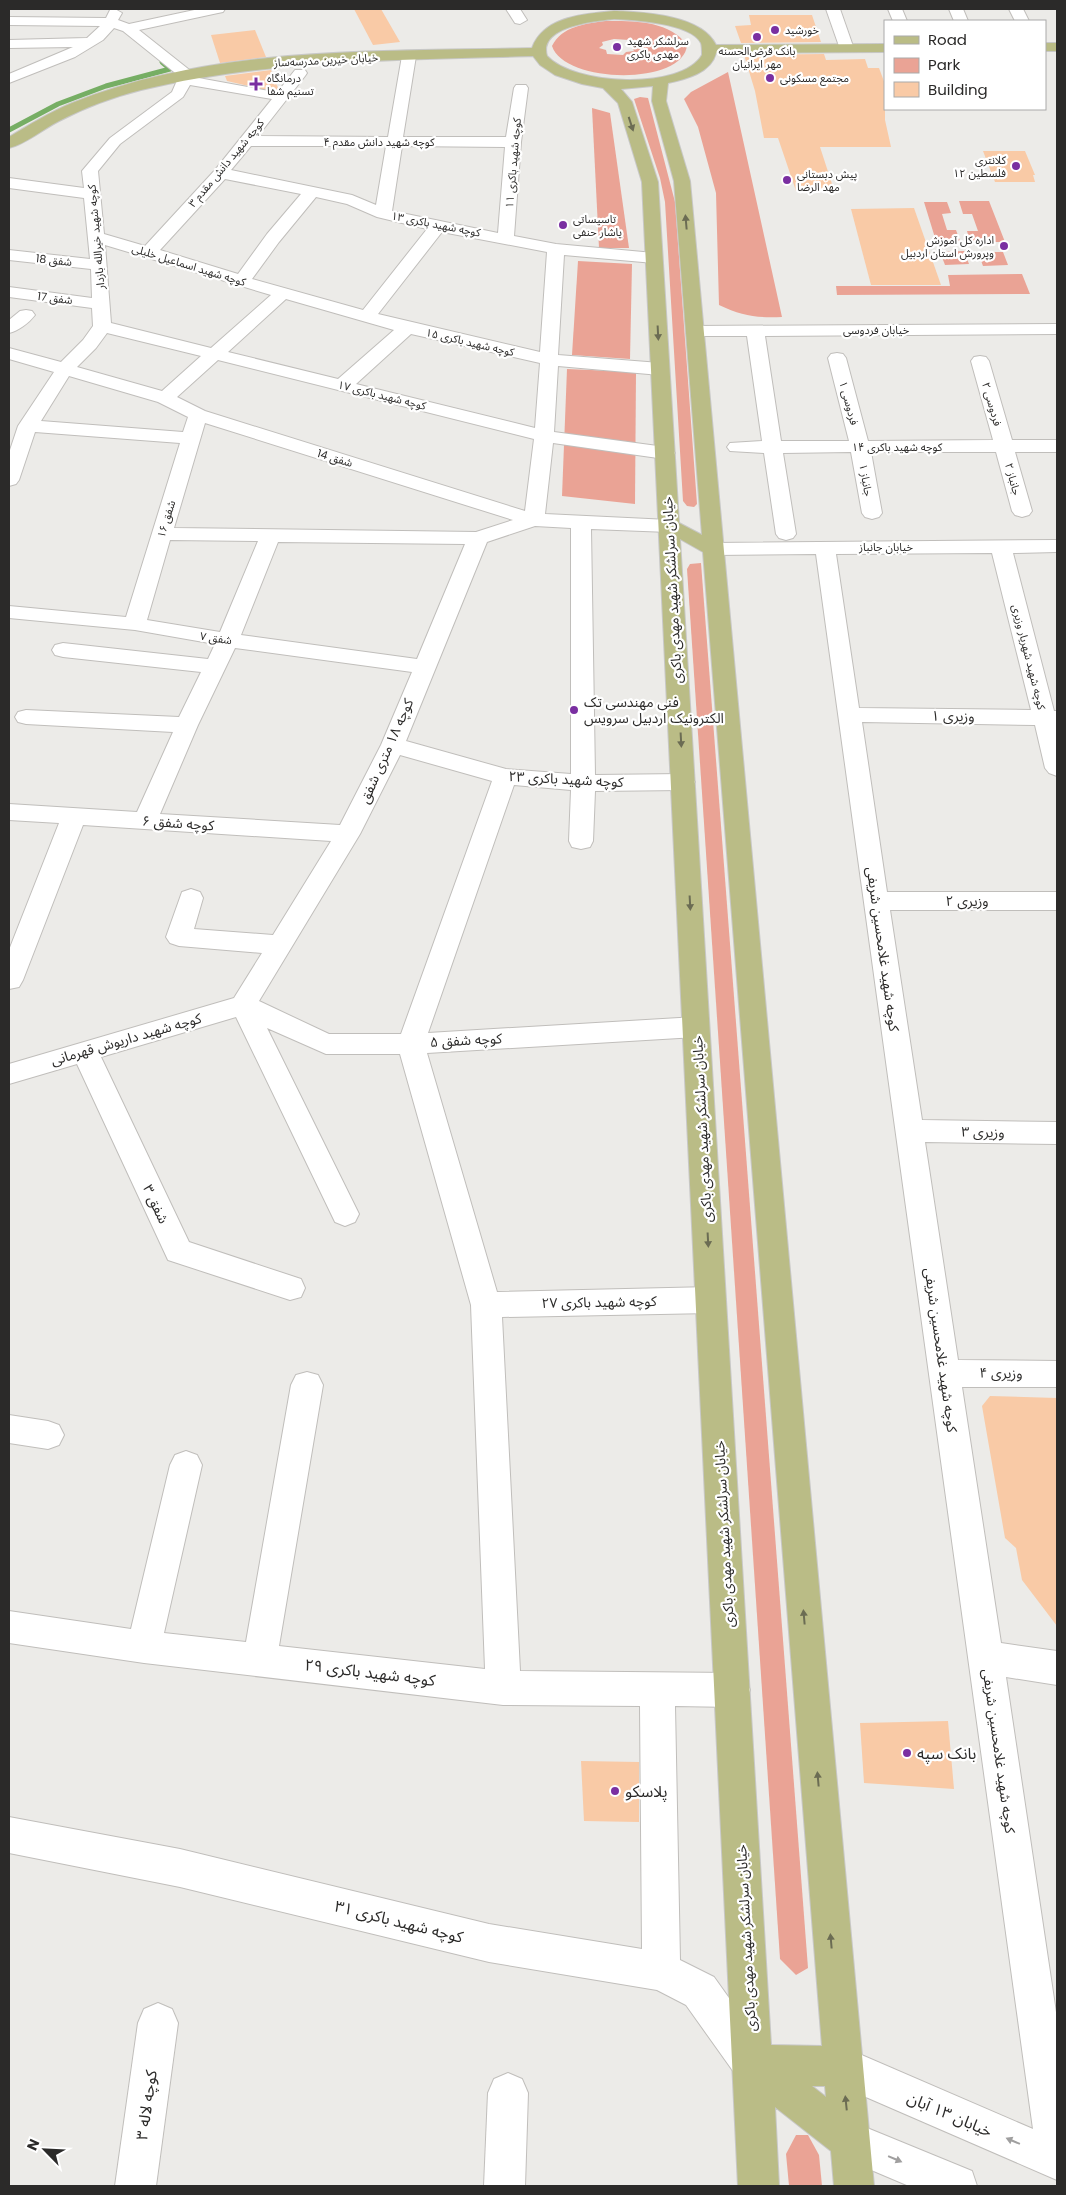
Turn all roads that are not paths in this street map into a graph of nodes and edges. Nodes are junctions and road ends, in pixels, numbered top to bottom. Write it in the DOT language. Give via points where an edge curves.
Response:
graph roads {
  1 [pos="28,9"];
  2 [pos="218,9"];
  3 [pos="571,9"];
  4 [pos="614,9"];
  5 [pos="833,9"];
  6 [pos="114,15"];
  7 [pos="640,16"];
  8 [pos="14,21"];
  9 [pos="566,23"];
  10 [pos="128,28"];
  11 [pos="93,42"];
  12 [pos="9,44"];
  13 [pos="884,48"];
  14 [pos="709,49"];
  15 [pos="847,49"];
  16 [pos="538,52"];
  17 [pos="409,56"];
  18 [pos="300,73"];
  19 [pos="186,78"];
  20 [pos="9,79"];
  21 [pos="661,81"];
  22 [pos="607,83"];
  23 [pos="521,88"];
  24 [pos="269,95"];
  25 [pos="245,140"];
  26 [pos="394,142"];
  27 [pos="513,142"];
  28 [pos="9,143"];
  29 [pos="221,173"];
  30 [pos="9,182"];
  31 [pos="313,191"];
  32 [pos="91,194"];
  33 [pos="383,214"];
  34 [pos="438,226"];
  35 [pos="95,236"];
  36 [pos="506,238"];
  37 [pos="556,249"];
  38 [pos="149,252"];
  39 [pos="9,255"];
  40 [pos="654,258"];
  41 [pos="99,265"];
  42 [pos="242,282"];
  43 [pos="9,292"];
  44 [pos="283,293"];
  45 [pos="101,304"];
  46 [pos="26,315"];
  47 [pos="368,316"];
  48 [pos="102,326"];
  49 [pos="9,328"];
  50 [pos="407,328"];
  51 [pos="1057,329"];
  52 [pos="695,331"];
  53 [pos="755,331"];
  54 [pos="215,352"];
  55 [pos="9,353"];
  56 [pos="837,358"];
  57 [pos="550,360"];
  58 [pos="980,361"];
  59 [pos="65,368"];
  60 [pos="660,369"];
  61 [pos="344,385"];
  62 [pos="165,398"];
  63 [pos="198,415"];
  64 [pos="28,426"];
  65 [pos="544,436"];
  66 [pos="190,438"];
  67 [pos="1057,446"];
  68 [pos="773,447"];
  69 [pos="860,447"];
  70 [pos="1004,447"];
  71 [pos="738,448"];
  72 [pos="665,453"];
  73 [pos="9,480"];
  74 [pos="1022,511"];
  75 [pos="872,513"];
  76 [pos="534,520"];
  77 [pos="581,523"];
  78 [pos="669,526"];
  79 [pos="161,534"];
  80 [pos="786,534"];
  81 [pos="270,536"];
  82 [pos="478,538"];
  83 [pos="1001,546"];
  84 [pos="1057,546"];
  85 [pos="714,548"];
  86 [pos="825,548"];
  87 [pos="9,612"];
  88 [pos="135,624"];
  89 [pos="228,640"];
  90 [pos="63,650"];
  91 [pos="216,667"];
  92 [pos="423,667"];
  93 [pos="849,715"];
  94 [pos="26,717"];
  95 [pos="1051,718"];
  96 [pos="187,725"];
  97 [pos="393,745"];
  98 [pos="1057,768"];
  99 [pos="505,777"];
  100 [pos="683,782"];
  101 [pos="583,783"];
  102 [pos="9,812"];
  103 [pos="74,816"];
  104 [pos="145,821"];
  105 [pos="348,834"];
  106 [pos="581,841"];
  107 [pos="191,898"];
  108 [pos="876,901"];
  109 [pos="1057,901"];
  110 [pos="281,945"];
  111 [pos="10,980"];
  112 [pos="243,1005"];
  113 [pos="696,1027"];
  114 [pos="411,1044"];
  115 [pos="85,1051"];
  116 [pos="9,1074"];
  117 [pos="909,1131"];
  118 [pos="1057,1133"];
  119 [pos="345,1214"];
  120 [pos="290,1288"];
  121 [pos="712,1300"];
  122 [pos="486,1305"];
  123 [pos="945,1372"];
  124 [pos="1057,1374"];
  125 [pos="307,1385"];
  126 [pos="9,1429"];
  127 [pos="48,1435"];
  128 [pos="186,1465"];
  129 [pos="9,1627"];
  130 [pos="144,1647"];
  131 [pos="986,1658"];
  132 [pos="260,1659"];
  133 [pos="1057,1668"];
  134 [pos="503,1688"];
  135 [pos="657,1689"];
  136 [pos="733,1690"];
  137 [pos="9,1834"];
  138 [pos="661,1971"];
  139 [pos="158,2023"];
  140 [pos="752,2064"];
  141 [pos="842,2067"];
  142 [pos="508,2093"];
  143 [pos="850,2140"];
  144 [pos="1057,2152"];
  145 [pos="1057,2160"];
  146 [pos="135,2186"];
  147 [pos="504,2186"];
  148 [pos="759,2186"];
  149 [pos="854,2186"];
  150 [pos="958,2186"];
  1 -- 8 [label="street"];
  2 -- 10 [label="street"];
  3 -- 9 [label="main road" via="572,14"];
  4 -- 7 [label="main road"];
  5 -- 15 [label="street"];
  6 -- 8 [label="street"];
  6 -- 10 [label="street"];
  6 -- 11 [label="street"];
  7 -- 9 [label="main road" via="605,16"];
  7 -- 14 [label="main road" via="685,26 701,35"];
  9 -- 16 [label="main road" via="550,31 540,41"];
  10 -- 19 [label="street"];
  11 -- 12 [label="street"];
  11 -- 20 [label="street"];
  13 -- 15 [label="main road"];
  14 -- 15 [label="main road"];
  14 -- 21 [label="main road" via="709,56 700,66 684,75"];
  16 -- 17 [label="main road, خیابان خیرین مدرسه‌ساز"];
  16 -- 22 [label="main road" via="560,72"];
  17 -- 19 [label="main road, خیابان خیرین مدرسه‌ساز" via="241,66"];
  17 -- 26 [label="street"];
  18 -- 25 [label="street, کوچه شهید دانش مقدم ۳"];
  19 -- 24 [label="street"];
  19 -- 28 [label="main road, خیابان خیرین مدرسه‌ساز" via="78,106"];
  19 -- 32 [label="street, کوچه شهید خیرالله بازدار" via="178,94 115,141 90,171"];
  21 -- 22 [label="main road"];
  52 -- 21 [label="main road, one-way" via="682,181 659,101"];
  22 -- 40 [label="main road, خیابان سرلشکر شهید مهدی باکری, one-way" via="625,102 650,182"];
  23 -- 27 [label="street, کوچه شهید باکری ۱۱"];
  25 -- 26 [label="street, کوچه شهید دانش مقدم ۴"];
  25 -- 29 [label="street, کوچه شهید دانش مقدم ۳"];
  26 -- 27 [label="street, کوچه شهید دانش مقدم ۴"];
  26 -- 33 [label="street"];
  27 -- 36 [label="street, کوچه شهید باکری ۱۱"];
  29 -- 31 [label="street, کوچه شهید باکری ۱۳"];
  29 -- 38 [label="street, کوچه شهید دانش مقدم ۳"];
  30 -- 32 [label="street"];
  31 -- 33 [label="street, کوچه شهید باکری ۱۳" via="352,200"];
  31 -- 42 [label="street" via="273,238"];
  32 -- 35 [label="street, کوچه شهید خیرالله بازدار"];
  33 -- 34 [label="street, کوچه شهید باکری ۱۳"];
  34 -- 36 [label="street, کوچه شهید باکری ۱۳"];
  34 -- 47 [label="street"];
  35 -- 38 [label="street, کوچه شهید اسماعیل خلیلی"];
  35 -- 41 [label="street, کوچه شهید خیرالله بازدار"];
  36 -- 37 [label="street, کوچه شهید باکری ۱۳"];
  37 -- 40 [label="street, کوچه شهید باکری ۱۳"];
  37 -- 57 [label="street"];
  38 -- 42 [label="street, کوچه شهید اسماعیل خلیلی"];
  39 -- 41 [label="street, شفق 18"];
  40 -- 60 [label="main road, خیابان سرلشکر شهید مهدی باکری, one-way"];
  41 -- 45 [label="street, کوچه شهید خیرالله بازدار"];
  42 -- 44 [label="street, کوچه شهید اسماعیل خلیلی"];
  43 -- 45 [label="street, شفق 17"];
  44 -- 47 [label="street, کوچه شهید باکری ۱۵"];
  44 -- 54 [label="street"];
  45 -- 48 [label="street, کوچه شهید خیرالله بازدار"];
  46 -- 49 [label="street"];
  47 -- 50 [label="street, کوچه شهید باکری ۱۵"];
  48 -- 54 [label="street, کوچه شهید باکری ۱۷"];
  48 -- 59 [label="street" via="90,344"];
  50 -- 57 [label="street, کوچه شهید باکری ۱۵"];
  50 -- 61 [label="street"];
  51 -- 53 [label="street, خیابان فردوسی"];
  52 -- 53 [label="street, خیابان فردوسی"];
  52 -- 85 [label="main road"];
  53 -- 68 [label="street"];
  54 -- 61 [label="street, کوچه شهید باکری ۱۷"];
  54 -- 62 [label="street"];
  55 -- 59 [label="street, شفق 14"];
  56 -- 69 [label="street, فردوسی ۱"];
  57 -- 60 [label="street, کوچه شهید باکری ۱۵"];
  57 -- 65 [label="street"];
  58 -- 70 [label="street, فردوسی ۲"];
  59 -- 62 [label="street, شفق 14"];
  59 -- 64 [label="street"];
  60 -- 72 [label="main road, خیابان سرلشکر شهید مهدی باکری"];
  61 -- 65 [label="street, کوچه شهید باکری ۱۷"];
  62 -- 63 [label="street, شفق 14"];
  63 -- 66 [label="street, شفق ۱۶"];
  63 -- 76 [label="street, شفق 14"];
  64 -- 66 [label="street"];
  64 -- 73 [label="street"];
  65 -- 72 [label="street, کوچه شهید باکری ۱۷"];
  65 -- 76 [label="street"];
  66 -- 79 [label="street, شفق ۱۶"];
  67 -- 70 [label="street, کوچه شهید باکری ۱۴"];
  68 -- 69 [label="street, کوچه شهید باکری ۱۴"];
  68 -- 71 [label="street, کوچه شهید باکری ۱۴"];
  68 -- 80 [label="street"];
  69 -- 70 [label="street, کوچه شهید باکری ۱۴"];
  69 -- 75 [label="street, جانباز ۱"];
  70 -- 74 [label="street, جانباز ۲"];
  72 -- 78 [label="main road, خیابان سرلشکر شهید مهدی باکری"];
  76 -- 77 [label="street, شفق 14"];
  76 -- 82 [label="street"];
  77 -- 78 [label="street, شفق 14"];
  77 -- 101 [label="street"];
  78 -- 85 [label="main road"];
  78 -- 100 [label="main road, خیابان سرلشکر شهید مهدی باکری, one-way"];
  79 -- 81 [label="street"];
  79 -- 88 [label="street, شفق ۱۶"];
  81 -- 82 [label="street"];
  81 -- 89 [label="street"];
  82 -- 92 [label="street, کوچه ۱۸ متری شفق"];
  83 -- 84 [label="street, خیابان جانباز"];
  83 -- 86 [label="street, خیابان جانباز"];
  83 -- 95 [label="street, کوچه شهید شهریار وزیری"];
  85 -- 86 [label="street, خیابان جانباز"];
  141 -- 85 [label="main road, one-way"];
  86 -- 93 [label="street, کوچه شهید غلامحسین شریفی"];
  87 -- 88 [label="street, شفق ۷"];
  88 -- 89 [label="street, شفق ۷"];
  89 -- 91 [label="street"];
  89 -- 92 [label="street, شفق ۷"];
  90 -- 91 [label="street"];
  91 -- 96 [label="street"];
  92 -- 97 [label="street, کوچه ۱۸ متری شفق"];
  93 -- 95 [label="street, وزیری ۱"];
  93 -- 108 [label="street, کوچه شهید غلامحسین شریفی"];
  94 -- 96 [label="street"];
  95 -- 98 [label="street, کوچه شهید شهریار وزیری"];
  96 -- 104 [label="street"];
  97 -- 99 [label="street, کوچه شهید باکری ۲۳"];
  97 -- 105 [label="street, کوچه ۱۸ متری شفق"];
  99 -- 101 [label="street, کوچه شهید باکری ۲۳"];
  99 -- 114 [label="street"];
  100 -- 101 [label="street, کوچه شهید باکری ۲۳"];
  100 -- 113 [label="main road, خیابان سرلشکر شهید مهدی باکری, one-way"];
  101 -- 106 [label="street"];
  102 -- 103 [label="street, کوچه شفق ۶"];
  103 -- 104 [label="street, کوچه شفق ۶"];
  103 -- 111 [label="street"];
  104 -- 105 [label="street, کوچه شفق ۶"];
  105 -- 110 [label="street, کوچه ۱۸ متری شفق"];
  107 -- 110 [label="street" via="179,937"];
  108 -- 109 [label="street, وزیری ۲"];
  108 -- 117 [label="street, کوچه شهید غلامحسین شریفی"];
  110 -- 112 [label="street, کوچه ۱۸ متری شفق"];
  112 -- 114 [label="street, کوچه شفق ۵" via="326,1044"];
  112 -- 115 [label="street, کوچه شهید داریوش قهرمانی"];
  112 -- 119 [label="street"];
  113 -- 114 [label="street, کوچه شفق ۵"];
  113 -- 121 [label="main road, خیابان سرلشکر شهید مهدی باکری, one-way"];
  114 -- 122 [label="street"];
  115 -- 116 [label="street, کوچه شهید داریوش قهرمانی"];
  115 -- 120 [label="street, شفق ۳" via="178,1252"];
  117 -- 118 [label="street, وزیری ۳"];
  117 -- 123 [label="street, کوچه شهید غلامحسین شریفی"];
  121 -- 122 [label="street, کوچه شهید باکری ۲۷"];
  121 -- 136 [label="main road, خیابان سرلشکر شهید مهدی باکری"];
  122 -- 134 [label="street"];
  123 -- 124 [label="street, وزیری ۴"];
  123 -- 131 [label="street, کوچه شهید غلامحسین شریفی"];
  125 -- 132 [label="street"];
  126 -- 127 [label="street"];
  128 -- 130 [label="street"];
  129 -- 130 [label="street, کوچه شهید باکری ۲۹"];
  130 -- 132 [label="street, کوچه شهید باکری ۲۹"];
  131 -- 133 [label="street"];
  131 -- 144 [label="street, کوچه شهید غلامحسین شریفی"];
  132 -- 134 [label="street, کوچه شهید باکری ۲۹"];
  134 -- 135 [label="street, کوچه شهید باکری ۲۹"];
  135 -- 136 [label="street, کوچه شهید باکری ۲۹"];
  135 -- 138 [label="street"];
  136 -- 140 [label="main road, خیابان سرلشکر شهید مهدی باکری"];
  137 -- 138 [label="street, کوچه شهید باکری ۳۱" via="180,1868 489,1943"];
  138 -- 140 [label="street, کوچه شهید باکری ۳۱" via="700,1992"];
  139 -- 146 [label="street, کوچه لاله ۳"];
  140 -- 141 [label="main road"];
  140 -- 143 [label="main road"];
  140 -- 148 [label="main road, خیابان سرلشکر شهید مهدی باکری"];
  143 -- 141 [label="main road, one-way"];
  145 -- 141 [label="street, خیابان ۱۳ آبان, one-way"];
  142 -- 147 [label="street"];
  143 -- 149 [label="main road"];
  143 -- 150 [label="street, one-way"];
}
